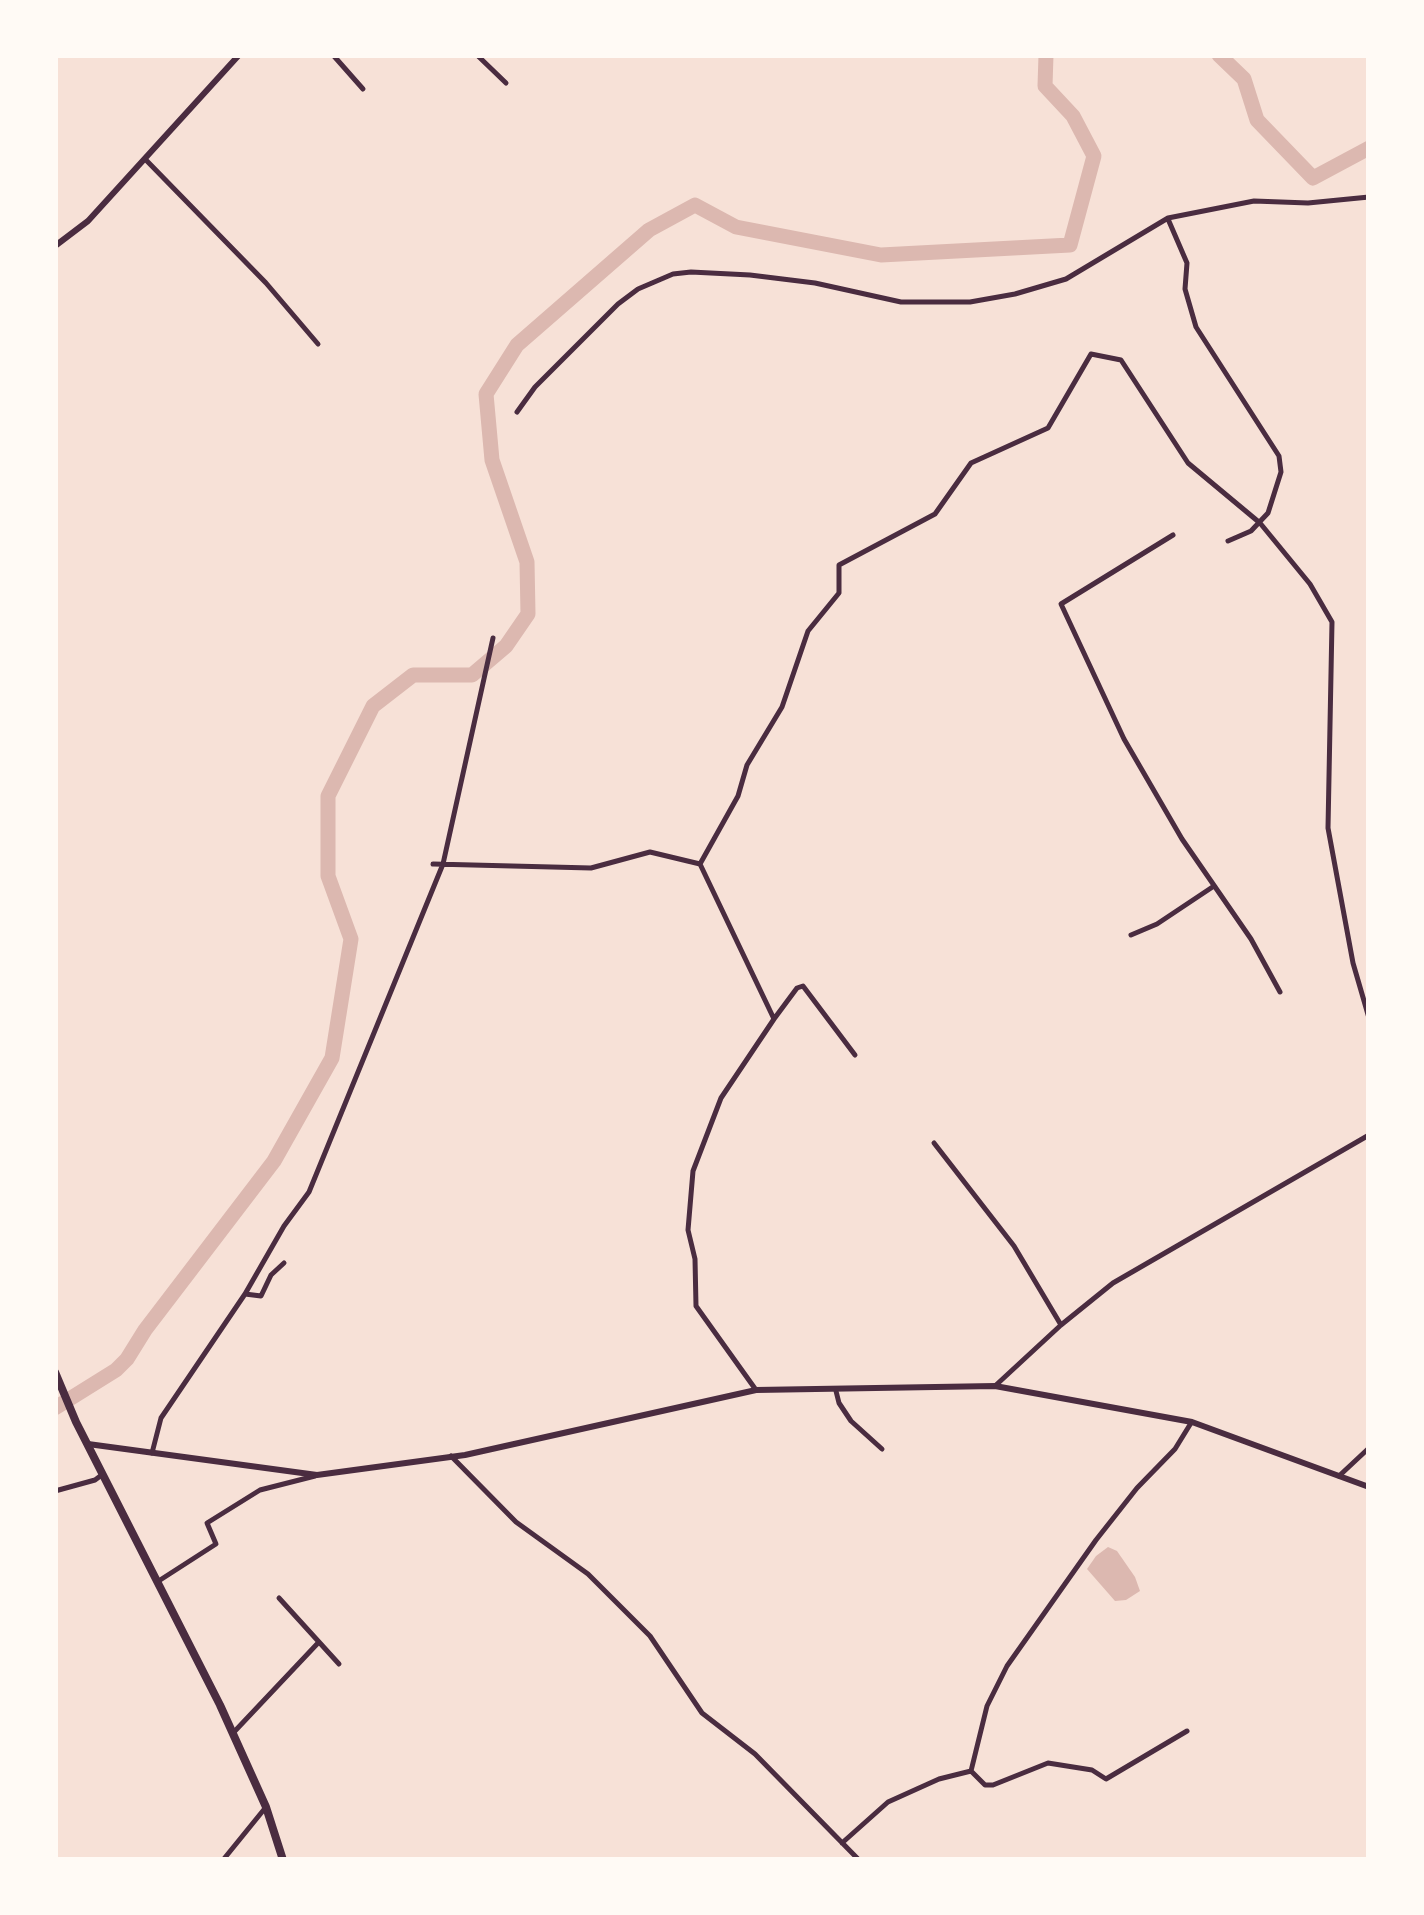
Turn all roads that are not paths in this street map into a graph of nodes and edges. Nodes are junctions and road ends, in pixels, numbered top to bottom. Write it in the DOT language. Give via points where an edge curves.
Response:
graph roads {
  1 [pos="240,55"];
  2 [pos="333,55"];
  3 [pos="477,55"];
  4 [pos="506,83"];
  5 [pos="363,88"];
  6 [pos="145,159"];
  7 [pos="1369,197"];
  8 [pos="1168,218"];
  9 [pos="55,246"];
  10 [pos="318,344"];
  11 [pos="516,412"];
  12 [pos="1260,523"];
  13 [pos="1173,535"];
  14 [pos="1228,541"];
  15 [pos="493,638"];
  16 [pos="433,864"];
  17 [pos="443,864"];
  18 [pos="700,864"];
  19 [pos="1214,885"];
  20 [pos="1131,935"];
  21 [pos="1280,992"];
  22 [pos="1369,1018"];
  23 [pos="774,1019"];
  24 [pos="854,1055"];
  25 [pos="1369,1135"];
  26 [pos="934,1143"];
  27 [pos="284,1263"];
  28 [pos="245,1294"];
  29 [pos="1061,1324"];
  30 [pos="55,1372"];
  31 [pos="995,1386"];
  32 [pos="756,1390"];
  33 [pos="836,1391"];
  34 [pos="1192,1422"];
  35 [pos="88,1444"];
  36 [pos="1369,1448"];
  37 [pos="882,1450"];
  38 [pos="152,1453"];
  39 [pos="451,1456"];
  40 [pos="103,1474"];
  41 [pos="318,1475"];
  42 [pos="1339,1476"];
  43 [pos="1369,1487"];
  44 [pos="55,1491"];
  45 [pos="157,1582"];
  46 [pos="280,1598"];
  47 [pos="318,1644"];
  48 [pos="339,1664"];
  49 [pos="1186,1731"];
  50 [pos="233,1733"];
  51 [pos="971,1771"];
  52 [pos="266,1807"];
  53 [pos="842,1843"];
  54 [pos="223,1860"];
  55 [pos="283,1860"];
  56 [pos="858,1860"];
  1 -- 6 [label="street"];
  2 -- 5 [label="street"];
  3 -- 4 [label="street"];
  6 -- 9 [label="street"];
  6 -- 10 [label="street"];
  7 -- 8 [label="street" via="1254,201"];
  8 -- 11 [label="street" via="1066,279 970,302 902,302 750,274 673,274 618,304"];
  8 -- 12 [label="street" via="1187,263 1185,289 1196,327 1280,456 1281,472"];
  12 -- 14 [label="street"];
  12 -- 18 [label="street" via="1188,464 1121,360 1091,354 1048,428 972,463 935,514 839,565 838,593 808,631 782,707"];
  12 -- 22 [label="street" via="1332,622 1328,828"];
  13 -- 19 [label="street" via="1061,604 1124,739"];
  15 -- 17 [label="street"];
  16 -- 17 [label="street"];
  17 -- 18 [label="street" via="590,868 650,852"];
  17 -- 28 [label="street" via="309,1192"];
  18 -- 23 [label="street"];
  19 -- 20 [label="street"];
  19 -- 21 [label="street"];
  23 -- 24 [label="street" via="803,986"];
  23 -- 32 [label="street" via="721,1098 693,1172 688,1230 696,1306"];
  25 -- 29 [label="street" via="1113,1283"];
  26 -- 29 [label="street" via="1014,1246"];
  27 -- 28 [label="street" via="261,1296"];
  28 -- 38 [label="street" via="160,1418"];
  29 -- 31 [label="street"];
  30 -- 35 [label="main road"];
  31 -- 33 [label="street"];
  31 -- 34 [label="street"];
  32 -- 33 [label="street"];
  32 -- 39 [label="street"];
  33 -- 37 [label="street" via="851,1420"];
  34 -- 42 [label="street"];
  34 -- 51 [label="street" via="1096,1540 1008,1666 986,1706"];
  35 -- 38 [label="street"];
  35 -- 40 [label="main road"];
  36 -- 42 [label="street"];
  38 -- 41 [label="street"];
  39 -- 41 [label="street"];
  39 -- 53 [label="street" via="516,1522 600,1586 650,1636 702,1713 755,1754"];
  40 -- 44 [label="street"];
  40 -- 45 [label="main road"];
  41 -- 45 [label="street" via="260,1490 218,1515 207,1523 216,1544"];
  42 -- 43 [label="street"];
  45 -- 50 [label="main road"];
  46 -- 47 [label="street"];
  47 -- 48 [label="street"];
  47 -- 50 [label="street"];
  49 -- 51 [label="street" via="1106,1780 1092,1770 1048,1763 993,1785"];
  50 -- 52 [label="main road"];
  51 -- 53 [label="street" via="888,1802"];
  52 -- 54 [label="street"];
  52 -- 55 [label="main road"];
  53 -- 56 [label="street"];
}
